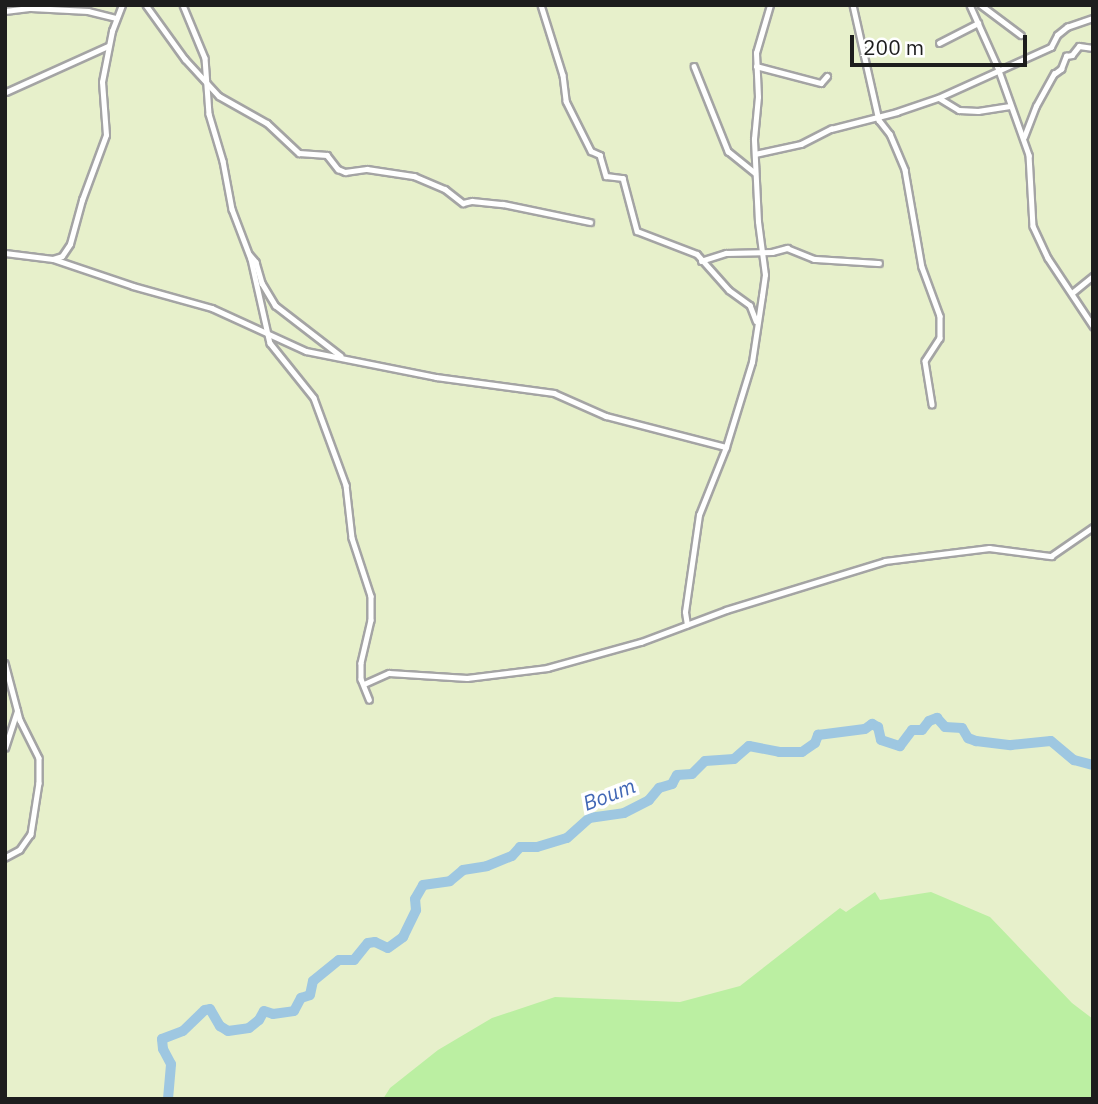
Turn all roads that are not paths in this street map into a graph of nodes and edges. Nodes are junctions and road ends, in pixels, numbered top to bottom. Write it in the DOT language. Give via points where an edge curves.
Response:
graph roads {
  1 [pos="122,5"];
  2 [pos="146,5"];
  3 [pos="183,5"];
  4 [pos="541,5"];
  5 [pos="770,5"];
  6 [pos="853,5"];
  7 [pos="970,5"];
  8 [pos="981,5"];
  9 [pos="80,8"];
  10 [pos="5,11"];
  11 [pos="116,18"];
  12 [pos="1093,18"];
  13 [pos="978,23"];
  14 [pos="1021,35"];
  15 [pos="939,43"];
  16 [pos="108,46"];
  17 [pos="1093,48"];
  18 [pos="756,65"];
  19 [pos="694,66"];
  20 [pos="998,69"];
  21 [pos="827,76"];
  22 [pos="209,83"];
  23 [pos="6,92"];
  24 [pos="938,98"];
  25 [pos="1010,106"];
  26 [pos="878,117"];
  27 [pos="1024,138"];
  28 [pos="755,154"];
  29 [pos="756,174"];
  30 [pos="590,222"];
  31 [pos="762,251"];
  32 [pos="5,253"];
  33 [pos="64,254"];
  34 [pos="249,254"];
  35 [pos="53,259"];
  36 [pos="701,261"];
  37 [pos="879,264"];
  38 [pos="69,265"];
  39 [pos="1093,276"];
  40 [pos="1072,293"];
  41 [pos="757,321"];
  42 [pos="1093,326"];
  43 [pos="268,332"];
  44 [pos="350,359"];
  45 [pos="932,404"];
  46 [pos="726,447"];
  47 [pos="1093,527"];
  48 [pos="687,625"];
  49 [pos="5,663"];
  50 [pos="364,684"];
  51 [pos="369,699"];
  52 [pos="17,710"];
  53 [pos="5,748"];
  54 [pos="5,858"];
  1 -- 11 [label="street"];
  2 -- 22 [label="street" via="185,59"];
  3 -- 22 [label="street" via="205,58"];
  4 -- 36 [label="street" via="563,75 566,101 591,151 600,155 607,176 622,178 637,231 687,249"];
  5 -- 18 [label="street"];
  6 -- 26 [label="street"];
  7 -- 13 [label="street"];
  8 -- 14 [label="street"];
  9 -- 10 [label="street"];
  9 -- 11 [label="street"];
  11 -- 16 [label="street"];
  12 -- 20 [label="street" via="1067,27 1051,47"];
  13 -- 15 [label="street"];
  13 -- 20 [label="street"];
  16 -- 23 [label="street"];
  16 -- 33 [label="street" via="102,82 106,135"];
  17 -- 27 [label="street" via="1079,46 1066,56 1035,106"];
  18 -- 21 [label="street" via="821,83"];
  18 -- 28 [label="street"];
  19 -- 29 [label="street" via="728,151"];
  20 -- 24 [label="street"];
  20 -- 25 [label="street"];
  22 -- 30 [label="street" via="230,104 267,123 299,153 327,155 345,172 367,169 402,174 445,189 463,203 503,204"];
  22 -- 34 [label="street" via="209,114 232,209"];
  24 -- 25 [label="street" via="959,110"];
  24 -- 26 [label="street"];
  25 -- 27 [label="street"];
  26 -- 28 [label="street" via="831,128 801,144"];
  26 -- 45 [label="street" via="905,170 922,267 940,316 940,338 925,361"];
  27 -- 40 [label="street" via="1033,226"];
  28 -- 29 [label="street"];
  29 -- 31 [label="street"];
  31 -- 36 [label="street" via="726,253"];
  31 -- 37 [label="street" via="788,248 814,259"];
  31 -- 41 [label="street" via="765,275"];
  32 -- 35 [label="street"];
  33 -- 35 [label="street"];
  33 -- 38 [label="street"];
  34 -- 43 [label="street"];
  34 -- 44 [label="street" via="275,305 332,352"];
  35 -- 38 [label="street"];
  36 -- 41 [label="street" via="750,305"];
  38 -- 43 [label="street" via="212,308"];
  39 -- 40 [label="street"];
  40 -- 42 [label="street"];
  41 -- 46 [label="street" via="752,362"];
  43 -- 44 [label="street" via="306,351"];
  43 -- 50 [label="street" via="270,343 314,398 346,485 352,538 371,596 371,620 360,663"];
  44 -- 46 [label="street" via="436,377 554,393 606,416"];
  46 -- 48 [label="street" via="699,515"];
  47 -- 48 [label="street" via="1051,556 989,548 885,561"];
  48 -- 50 [label="street" via="547,668 467,678 389,673"];
  49 -- 52 [label="street"];
  50 -- 51 [label="street"];
  52 -- 53 [label="street"];
  52 -- 54 [label="street" via="39,758 39,783 30,834 20,850"];
}
